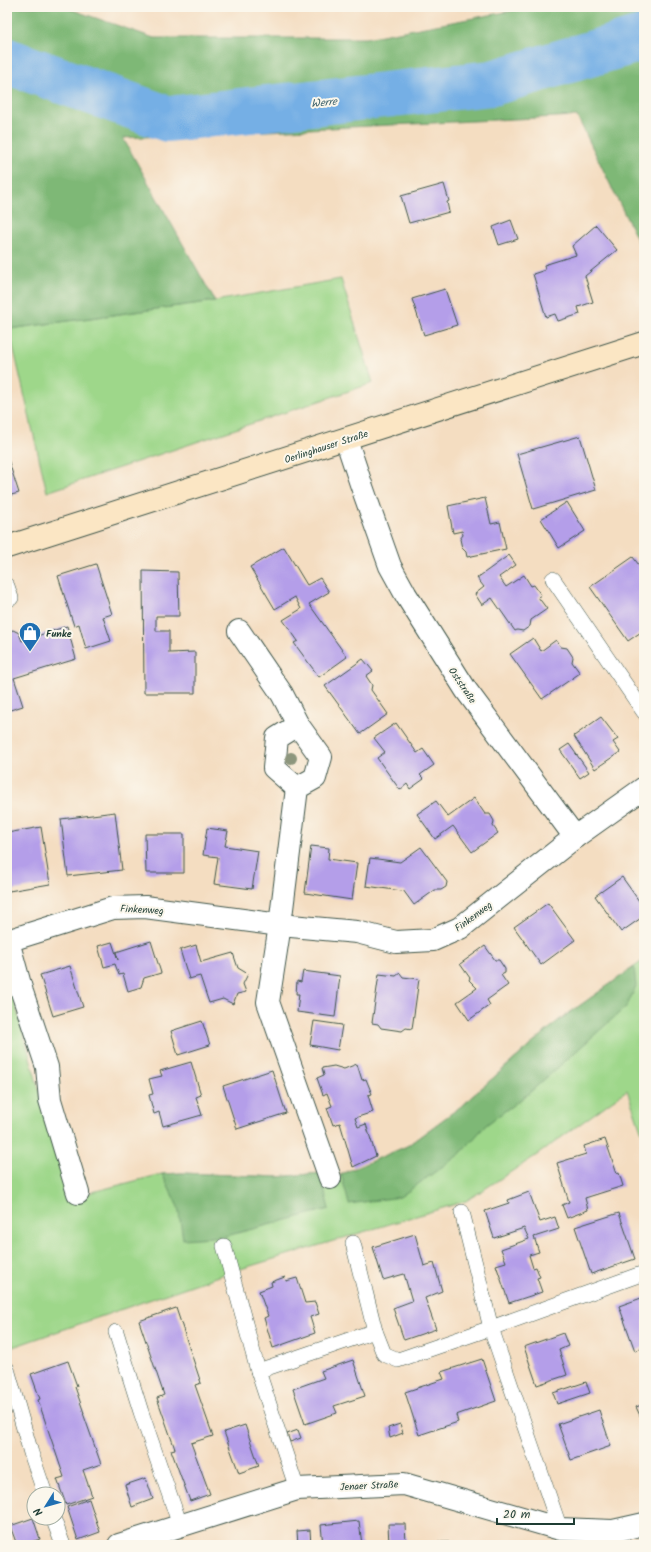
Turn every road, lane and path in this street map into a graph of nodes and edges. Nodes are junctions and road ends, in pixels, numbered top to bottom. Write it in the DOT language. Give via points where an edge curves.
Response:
graph roads {
  1 [pos="644,342"];
  2 [pos="346,439"];
  3 [pos="7,547"];
  4 [pos="553,580"];
  5 [pos="240,631"];
  6 [pos="644,712"];
  7 [pos="298,725"];
  8 [pos="297,788"];
  9 [pos="644,788"];
  10 [pos="575,837"];
  11 [pos="280,925"];
  12 [pos="7,941"];
  13 [pos="330,1178"];
  14 [pos="78,1193"];
  15 [pos="462,1212"];
  16 [pos="353,1243"];
  17 [pos="224,1246"];
  18 [pos="644,1273"];
  19 [pos="491,1328"];
  20 [pos="375,1331"];
  21 [pos="116,1332"];
  22 [pos="7,1369"];
  23 [pos="258,1371"];
  24 [pos="42,1486"];
  25 [pos="296,1489"];
  26 [pos="644,1524"];
  27 [pos="180,1525"];
  28 [pos="57,1526"];
  29 [pos="560,1529"];
  30 [pos="63,1545"];
  31 [pos="119,1545"];
  1 -- 2 [label="main road, Oerlinghauser Straße"];
  2 -- 3 [label="main road, Oerlinghauser Straße"];
  2 -- 10 [label="street, Oststraße" via="390,566 406,595 466,690"];
  4 -- 6 [label="lane"];
  5 -- 7 [label="street" via="282,694"];
  7 -- 8 [label="street" via="321,757 315,778"];
  7 -- 8 [label="street" via="277,738 274,768"];
  8 -- 11 [label="street"];
  9 -- 10 [label="street"];
  10 -- 11 [label="street, Finkenweg" via="460,928 433,940 396,942 357,932"];
  11 -- 12 [label="street, Finkenweg" via="145,908 113,908"];
  11 -- 13 [label="street" via="268,1002"];
  12 -- 14 [label="street, Finkenweg" via="47,1067 50,1100"];
  15 -- 19 [label="lane"];
  16 -- 20 [label="lane"];
  17 -- 23 [label="lane"];
  18 -- 19 [label="lane"];
  19 -- 20 [label="lane" via="398,1360 384,1354"];
  19 -- 29 [label="lane"];
  20 -- 23 [label="lane"];
  21 -- 27 [label="lane"];
  22 -- 24 [label="lane"];
  23 -- 25 [label="lane"];
  25 -- 27 [label="street, Jenaer Straße"];
  25 -- 29 [label="street, Jenaer Straße" via="404,1484"];
  26 -- 29 [label="street, Jenaer Straße" via="613,1530"];
  27 -- 31 [label="street, Jenaer Straße"];
  28 -- 30 [label="lane"];
}
